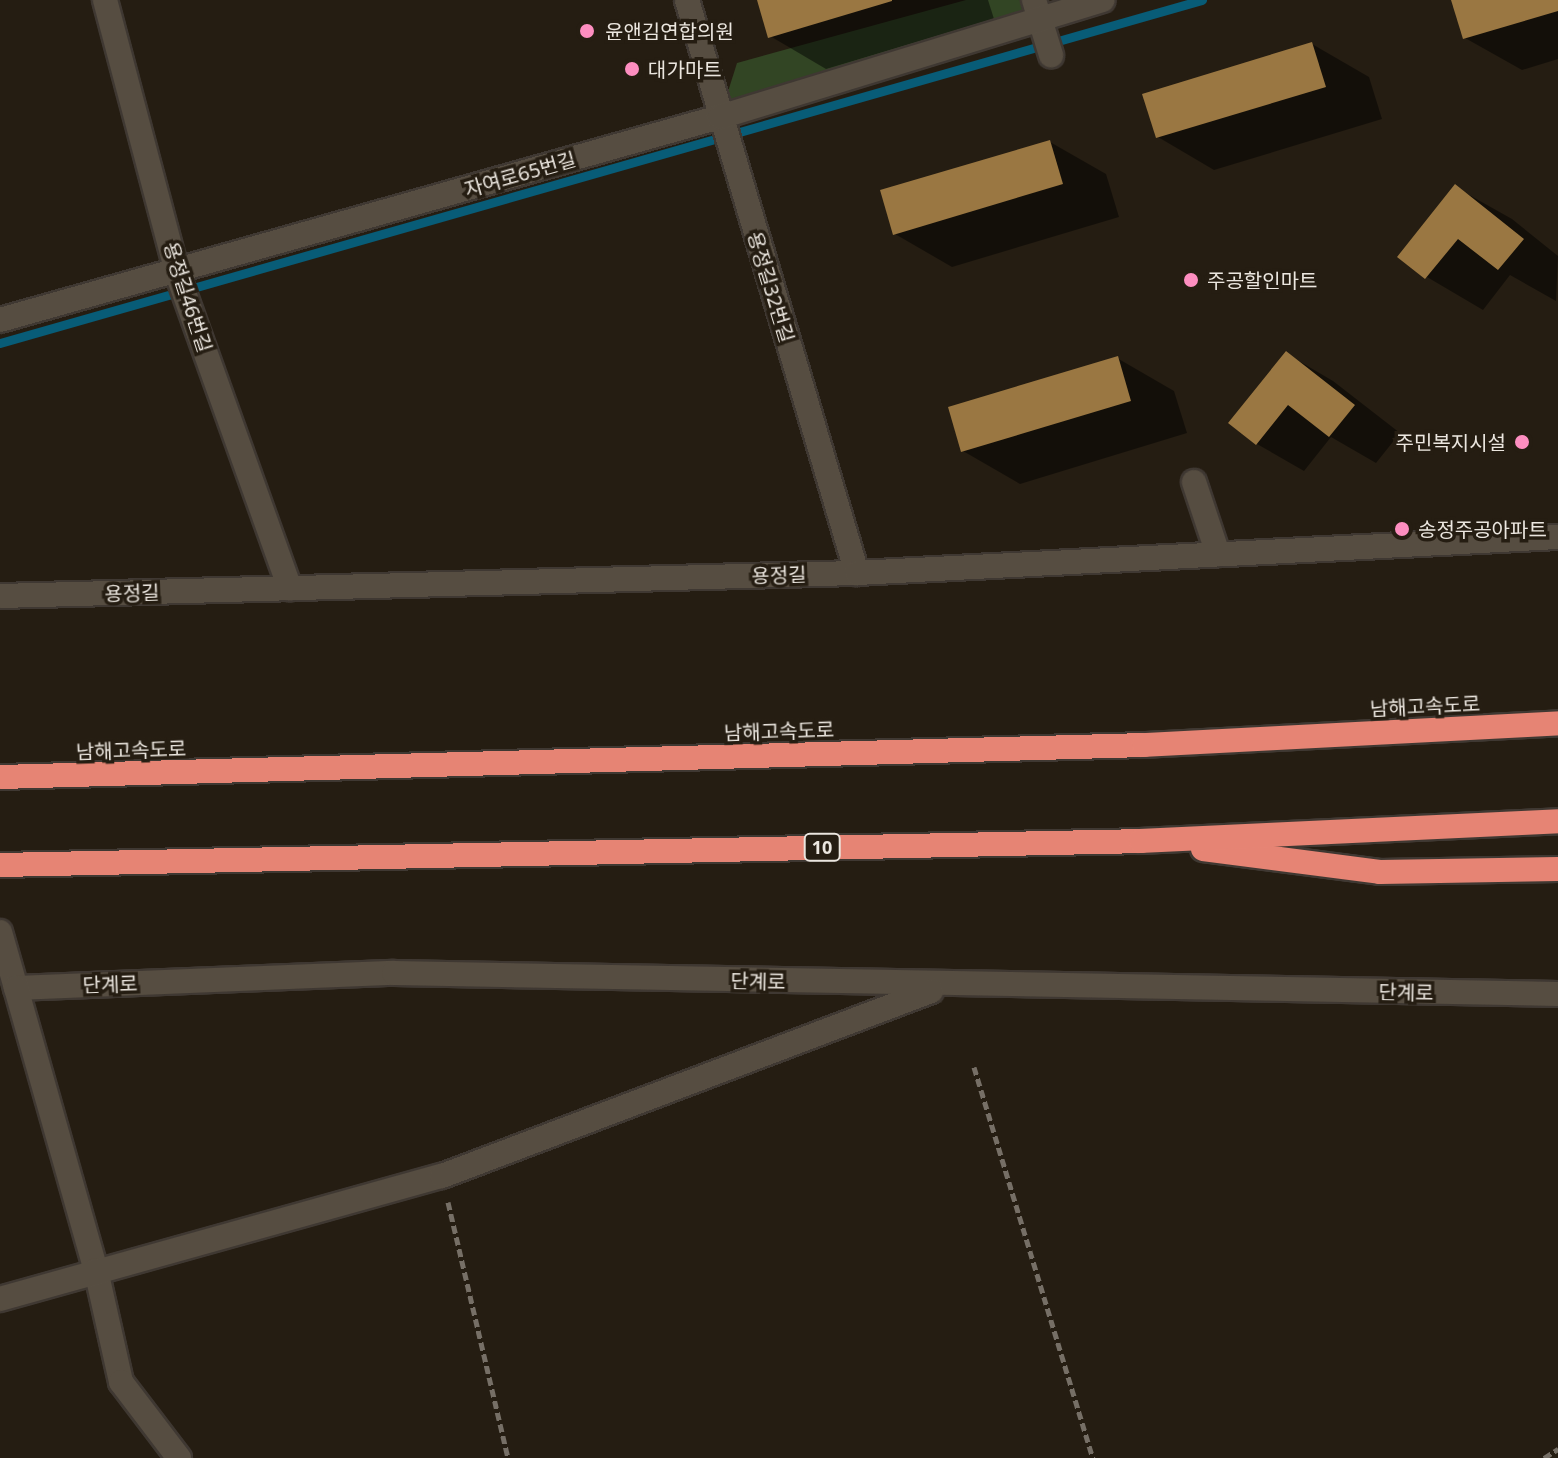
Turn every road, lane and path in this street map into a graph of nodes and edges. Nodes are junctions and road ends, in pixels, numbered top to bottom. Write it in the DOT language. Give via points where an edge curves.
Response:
graph roads {
  1 [pos="105,0"];
  2 [pos="687,0"];
  3 [pos="1102,0"];
  4 [pos="1036,10"];
  5 [pos="1051,55"];
  6 [pos="720,117"];
  7 [pos="177,273"];
  8 [pos="0,320"];
  9 [pos="1194,482"];
  10 [pos="1558,537"];
  11 [pos="1218,554"];
  12 [pos="857,573"];
  13 [pos="290,588"];
  14 [pos="0,596"];
  15 [pos="1558,723"];
  16 [pos="0,777"];
  17 [pos="1558,821"];
  18 [pos="1141,841"];
  19 [pos="0,865"];
  20 [pos="1558,869"];
  21 [pos="0,932"];
  22 [pos="945,986"];
  23 [pos="16,988"];
  24 [pos="1558,994"];
  25 [pos="974,1067"];
  26 [pos="442,1176"];
  27 [pos="96,1270"];
  28 [pos="0,1299"];
  29 [pos="1558,1449"];
  30 [pos="179,1458"];
  31 [pos="508,1458"];
  32 [pos="1093,1458"];
  33 [pos="1544,1458"];
  1 -- 7 [label="street, 용정길46번길"];
  2 -- 6 [label="street, 용정길32번길"];
  3 -- 4 [label="street, 자여로65번길"];
  4 -- 5 [label="street"];
  4 -- 6 [label="street, 자여로65번길"];
  6 -- 7 [label="street, 자여로65번길"];
  6 -- 12 [label="street, 용정길32번길"];
  7 -- 8 [label="street, 자여로65번길"];
  7 -- 13 [label="street, 용정길46번길"];
  9 -- 11 [label="street"];
  10 -- 11 [label="street, 용정길"];
  11 -- 12 [label="street, 용정길"];
  12 -- 13 [label="street, 용정길"];
  13 -- 14 [label="street, 용정길"];
  15 -- 16 [label="highway, 남해고속도로" via="1128,745"];
  17 -- 18 [label="highway, 10"];
  18 -- 19 [label="highway, 10"];
  18 -- 20 [label="highway" via="1380,872"];
  21 -- 23 [label="street"];
  22 -- 23 [label="street, 단계로" via="394,973"];
  22 -- 24 [label="street, 단계로"];
  22 -- 26 [label="street"];
  23 -- 27 [label="street"];
  25 -- 32 [label="path"];
  26 -- 27 [label="street"];
  26 -- 31 [label="path"];
  27 -- 28 [label="street"];
  27 -- 30 [label="street" via="121,1382"];
  29 -- 33 [label="path"];
}
